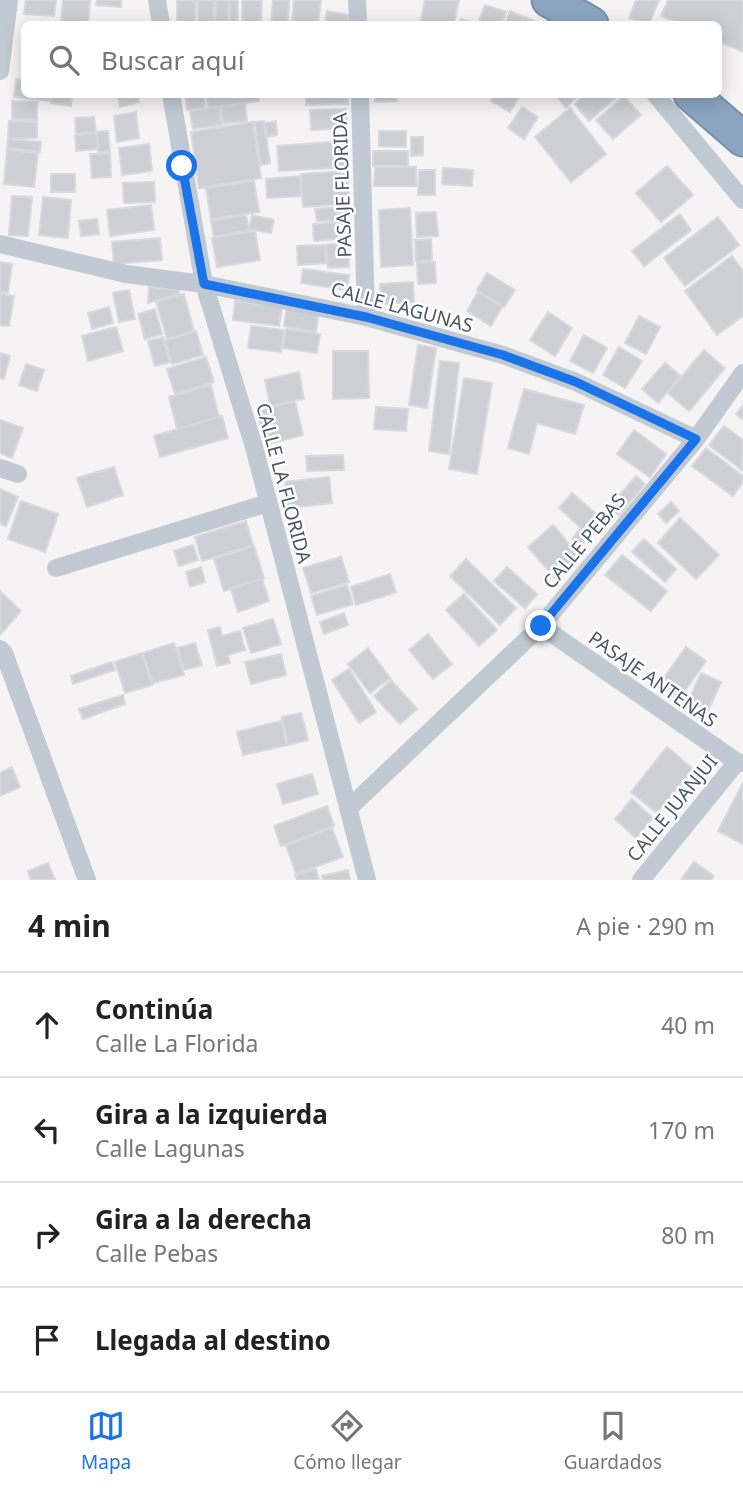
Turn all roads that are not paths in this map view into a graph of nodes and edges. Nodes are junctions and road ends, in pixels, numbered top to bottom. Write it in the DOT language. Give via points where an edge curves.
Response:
graph roads {
  1 [pos="9,0"];
  2 [pos="157,0"];
  3 [pos="357,0"];
  4 [pos="549,0"];
  5 [pos="160,21"];
  6 [pos="358,21"];
  7 [pos="586,21"];
  8 [pos="0,71"];
  9 [pos="172,98"];
  10 [pos="360,98"];
  11 [pos="658,98"];
  12 [pos="696,98"];
  13 [pos="743,139"];
  14 [pos="743,200"];
  15 [pos="0,244"];
  16 [pos="204,284"];
  17 [pos="366,317"];
  18 [pos="743,373"];
  19 [pos="696,439"];
  20 [pos="0,468"];
  21 [pos="18,474"];
  22 [pos="268,503"];
  23 [pos="56,568"];
  24 [pos="541,626"];
  25 [pos="1,652"];
  26 [pos="740,762"];
  27 [pos="349,808"];
  28 [pos="87,880"];
  29 [pos="366,880"];
  30 [pos="641,880"];
  1 -- 8 [label="street"];
  2 -- 5 [label="street"];
  3 -- 6 [label="street"];
  4 -- 7 [label="highway"];
  9 -- 16 [label="street, CALLE LA FLORIDA"];
  10 -- 17 [label="street, PASAJE FLORIDA"];
  11 -- 14 [label="street"];
  12 -- 13 [label="highway"];
  15 -- 16 [label="street, CALLE LAGUNAS" via="126,274"];
  16 -- 17 [label="street, CALLE LAGUNAS"];
  16 -- 22 [label="street, CALLE LA FLORIDA"];
  17 -- 19 [label="street, CALLE LAGUNAS" via="503,355 576,382"];
  18 -- 19 [label="street, CALLE PEBAS"];
  19 -- 24 [label="street, CALLE PEBAS"];
  20 -- 21 [label="street"];
  22 -- 23 [label="street"];
  22 -- 27 [label="street, CALLE LA FLORIDA"];
  24 -- 26 [label="street, PASAJE ANTENAS"];
  24 -- 27 [label="street, CALLE PEBAS"];
  25 -- 28 [label="street"];
  26 -- 30 [label="street, CALLE JUANJUI"];
  27 -- 29 [label="street, CALLE LA FLORIDA"];
}
